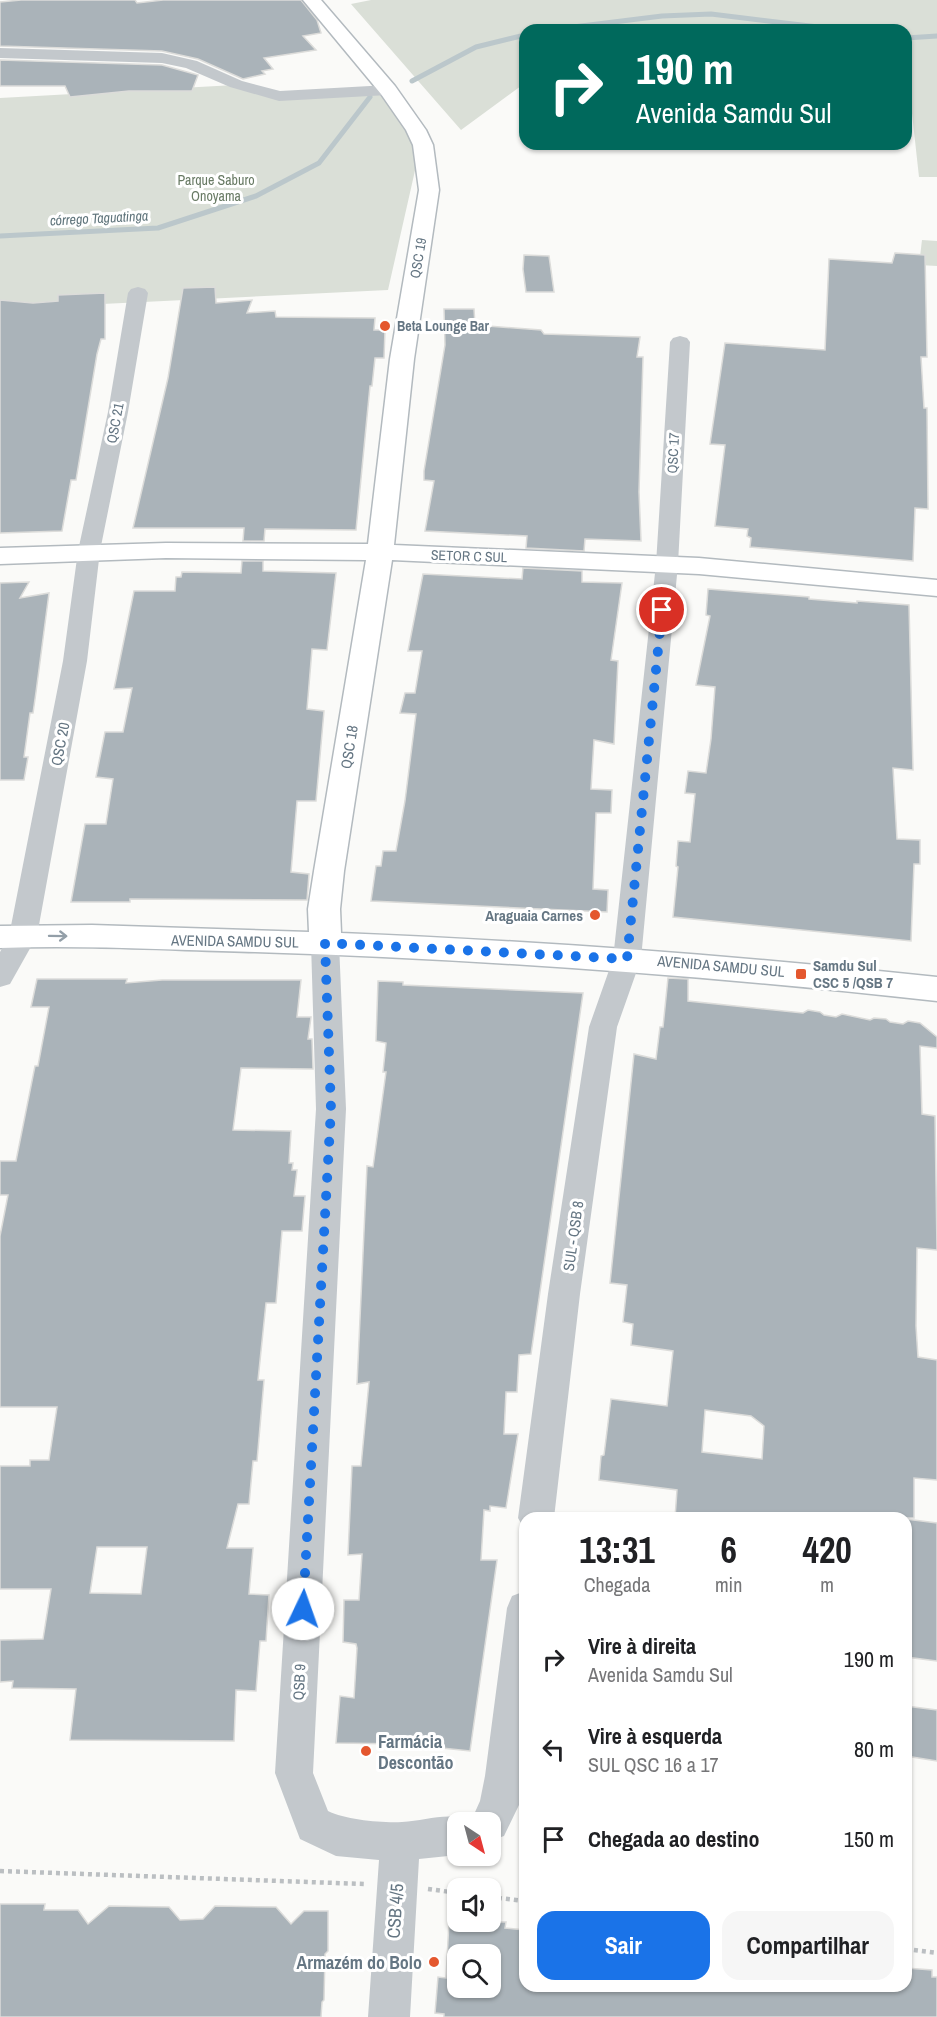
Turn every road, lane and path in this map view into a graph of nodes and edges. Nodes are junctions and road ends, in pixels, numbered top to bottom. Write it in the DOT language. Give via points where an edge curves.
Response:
graph roads {
  1 [pos="312,0"];
  2 [pos="0,53"];
  3 [pos="388,90"];
  4 [pos="138,293"];
  5 [pos="680,342"];
  6 [pos="89,551"];
  7 [pos="380,552"];
  8 [pos="0,556"];
  9 [pos="667,564"];
  10 [pos="937,588"];
  11 [pos="11,936"];
  12 [pos="325,943"];
  13 [pos="627,959"];
  14 [pos="0,976"];
  15 [pos="937,989"];
  16 [pos="537,1512"];
  17 [pos="519,1656"];
  18 [pos="495,1812"];
  19 [pos="447,1836"];
  20 [pos="400,1842"];
  21 [pos="0,1871"];
  22 [pos="397,1885"];
  23 [pos="501,1898"];
  24 [pos="519,1900"];
  25 [pos="912,1950"];
  26 [pos="937,1953"];
  27 [pos="389,2017"];
  1 -- 3 [label="street, QSC 19"];
  2 -- 3 [label="street" via="162,58 191,64 236,84 279,96"];
  3 -- 7 [label="street, QSC 19" via="423,145 429,190 402,359"];
  4 -- 6 [label="street, QSC 21"];
  5 -- 9 [label="street, QSC 17"];
  6 -- 7 [label="street, SETOR C SUL"];
  6 -- 8 [label="street, SETOR C SUL"];
  6 -- 11 [label="street, QSC 20" via="75,661"];
  7 -- 9 [label="street, SETOR C SUL"];
  7 -- 12 [label="street, QSC 18" via="329,871"];
  9 -- 10 [label="street, SETOR C SUL"];
  9 -- 13 [label="street, QSC 17"];
  11 -- 12 [label="street, AVENIDA SAMDU SUL, one-way"];
  11 -- 14 [label="street, QSC 20"];
  12 -- 13 [label="street, AVENIDA SAMDU SUL"];
  12 -- 20 [label="street, QSB 9" via="331,1109 294,1773 314,1825 336,1836"];
  13 -- 15 [label="street, AVENIDA SAMDU SUL"];
  13 -- 16 [label="street, SUL - QSB 8" via="603,1027"];
  17 -- 18 [label="street" via="504,1776"];
  19 -- 20 [label="street"];
  20 -- 22 [label="street, CSB 4/5"];
  21 -- 22 [label="path"];
  22 -- 27 [label="street, CSB 4/5"];
  23 -- 24 [label="path"];
  25 -- 26 [label="path"];
}
